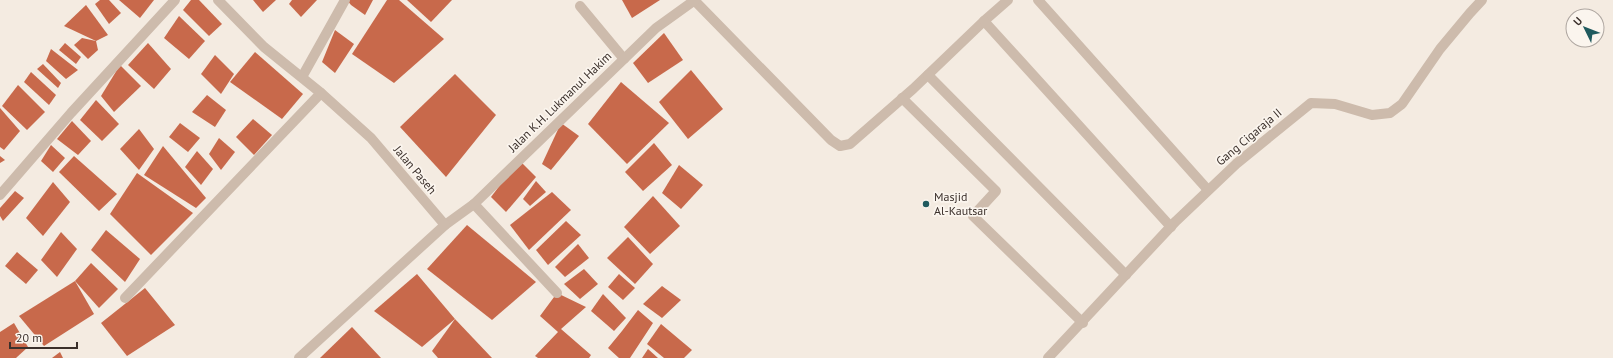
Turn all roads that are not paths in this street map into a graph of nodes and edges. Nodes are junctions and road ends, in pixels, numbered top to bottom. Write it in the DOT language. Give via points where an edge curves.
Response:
graph roads {
  1 [pos="174,0"];
  2 [pos="218,0"];
  3 [pos="344,0"];
  4 [pos="694,0"];
  5 [pos="1008,0"];
  6 [pos="1038,0"];
  7 [pos="1482,0"];
  8 [pos="580,6"];
  9 [pos="984,21"];
  10 [pos="624,59"];
  11 [pos="928,75"];
  12 [pos="302,77"];
  13 [pos="320,93"];
  14 [pos="902,98"];
  15 [pos="1208,190"];
  16 [pos="0,195"];
  17 [pos="474,204"];
  18 [pos="445,225"];
  19 [pos="1171,227"];
  20 [pos="1126,275"];
  21 [pos="557,293"];
  22 [pos="125,298"];
  23 [pos="1083,323"];
  24 [pos="299,358"];
  25 [pos="1048,358"];
  1 -- 16 [label="street"];
  2 -- 12 [label="street, Jalan Paseh" via="264,47"];
  3 -- 12 [label="street"];
  4 -- 10 [label="street, Jalan K.H. Lukmanul Hakim" via="656,28"];
  4 -- 14 [label="street" via="831,140 840,146 850,144"];
  5 -- 9 [label="street"];
  6 -- 15 [label="street"];
  7 -- 15 [label="street, Gang Cigaraja II" via="1440,49 1402,104 1390,113 1372,115 1335,104 1311,103"];
  8 -- 10 [label="street"];
  9 -- 11 [label="street"];
  9 -- 19 [label="street"];
  10 -- 17 [label="street, Jalan K.H. Lukmanul Hakim"];
  11 -- 14 [label="street"];
  11 -- 20 [label="street"];
  12 -- 13 [label="street, Jalan Paseh"];
  13 -- 18 [label="street, Jalan Paseh" via="371,138"];
  13 -- 22 [label="street"];
  14 -- 23 [label="street" via="996,191 973,216"];
  15 -- 19 [label="street, Gang Cigaraja II"];
  17 -- 18 [label="street, Jalan K.H. Lukmanul Hakim"];
  17 -- 21 [label="street"];
  18 -- 24 [label="street"];
  19 -- 20 [label="street, Gang Cigaraja II"];
  20 -- 23 [label="street, Gang Cigaraja II"];
  23 -- 25 [label="street, Gang Cigaraja II"];
}
